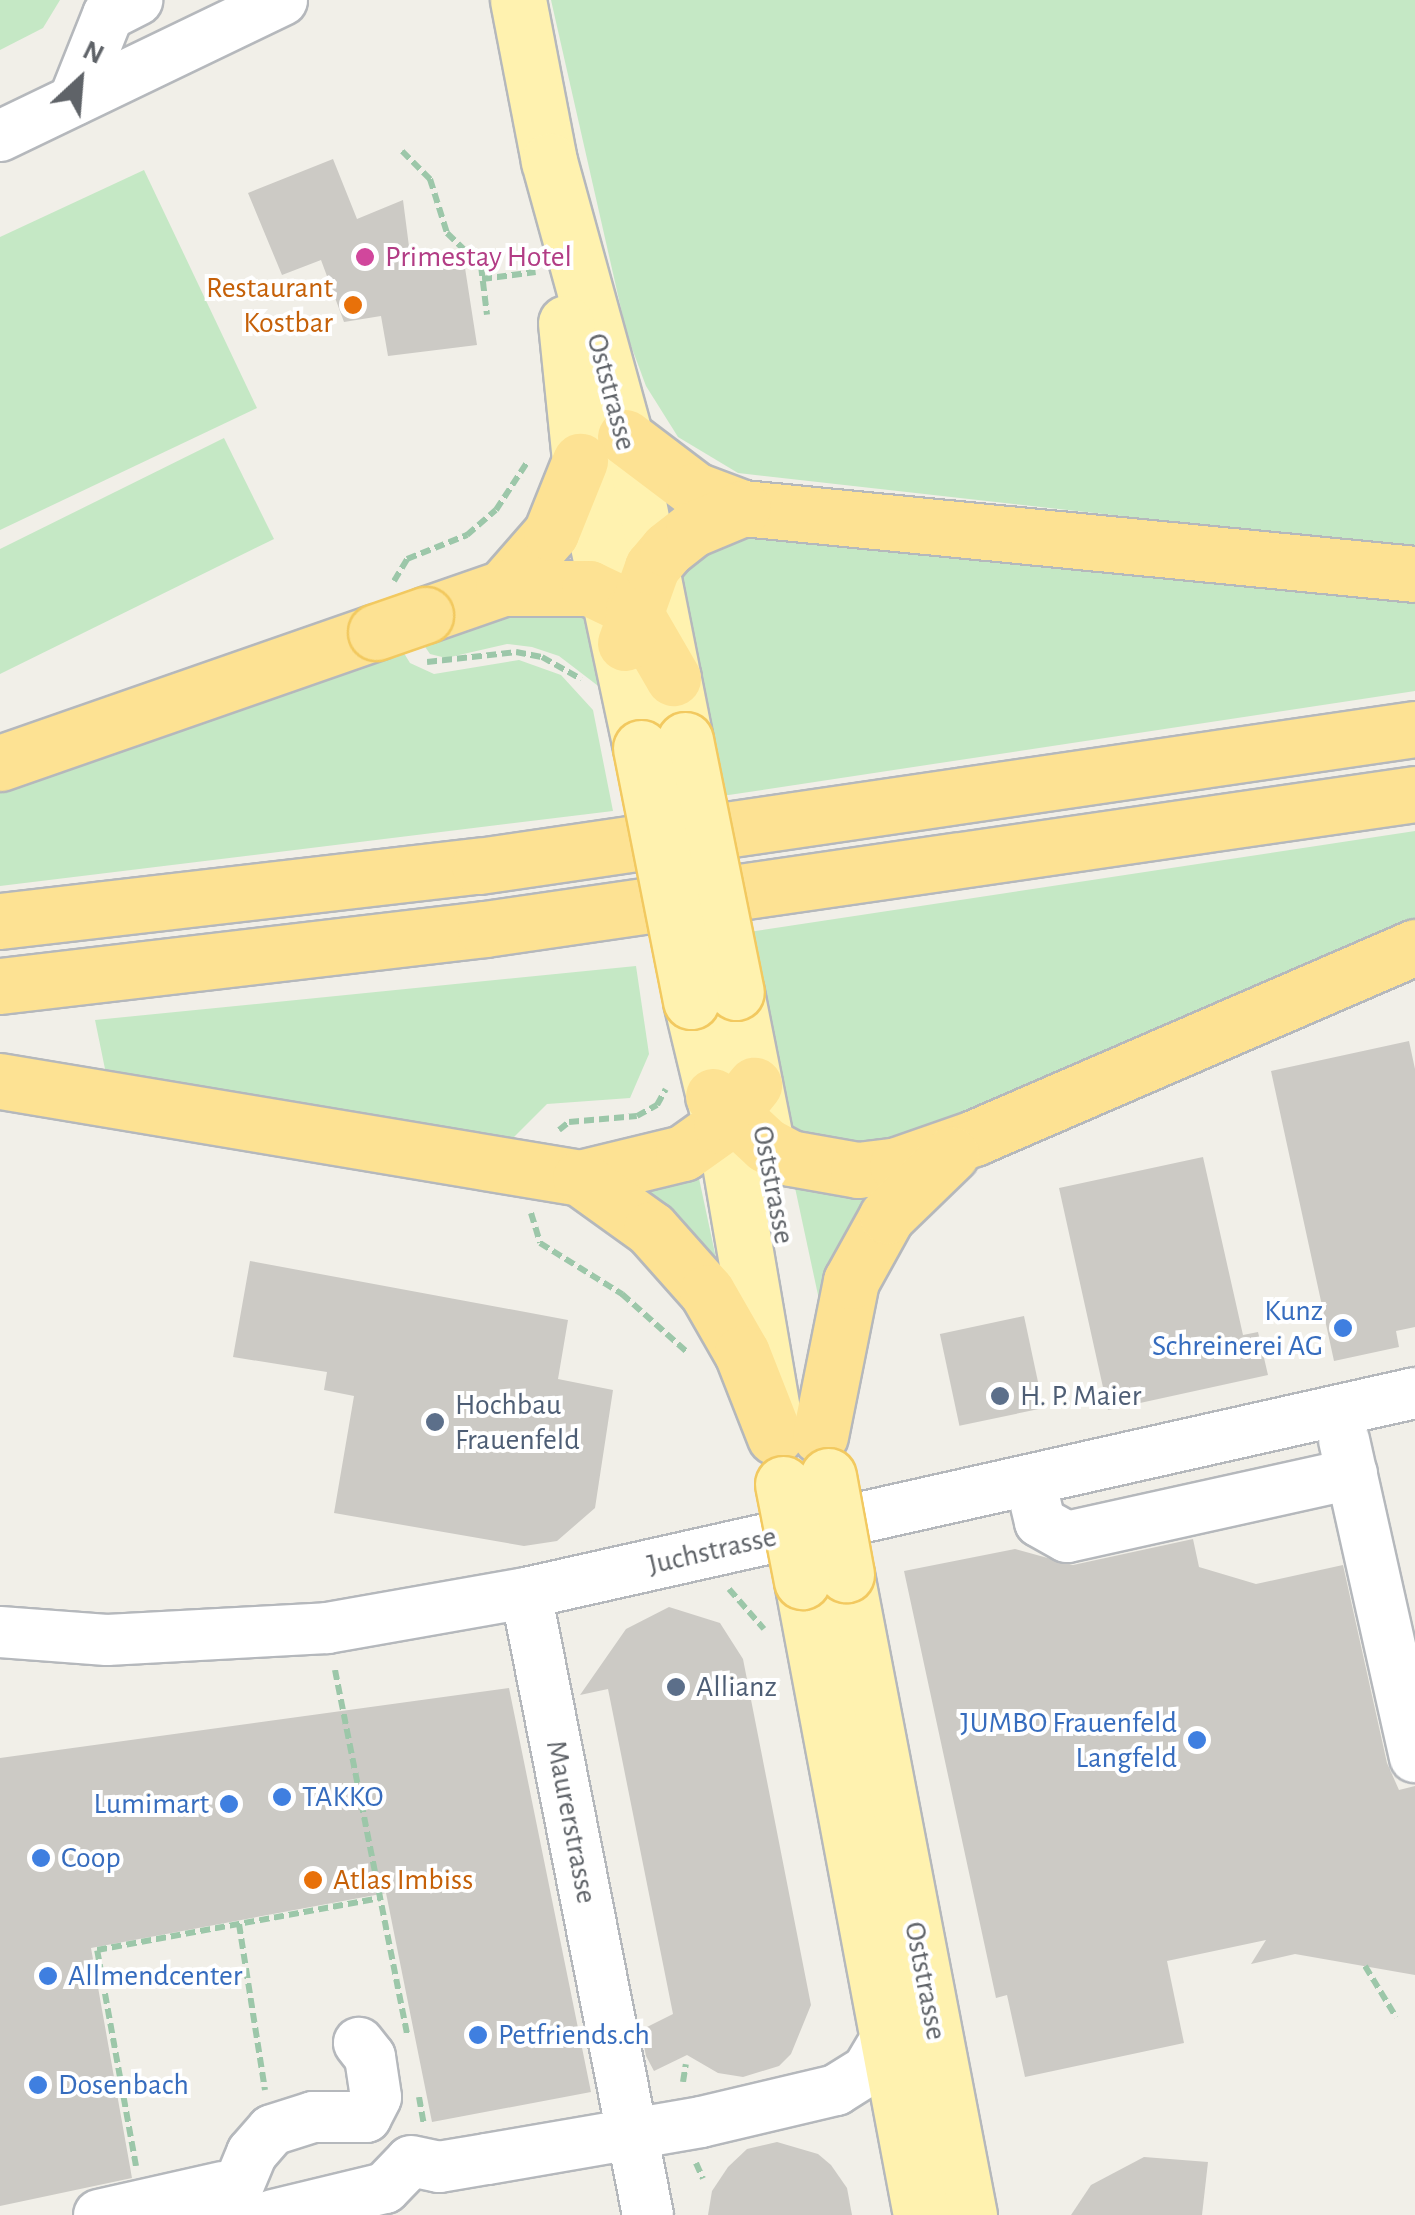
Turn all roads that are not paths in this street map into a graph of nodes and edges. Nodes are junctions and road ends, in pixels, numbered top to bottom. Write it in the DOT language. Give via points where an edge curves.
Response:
graph roads {
  1 [pos="137,0"];
  2 [pos="282,0"];
  3 [pos="518,0"];
  4 [pos="74,100"];
  5 [pos="0,136"];
  6 [pos="602,449"];
  7 [pos="743,508"];
  8 [pos="1415,574"];
  9 [pos="504,588"];
  10 [pos="629,607"];
  11 [pos="673,678"];
  12 [pos="1415,729"];
  13 [pos="663,744"];
  14 [pos="0,763"];
  15 [pos="1415,794"];
  16 [pos="0,921"];
  17 [pos="1415,947"];
  18 [pos="0,986"];
  19 [pos="0,1081"];
  20 [pos="726,1106"];
  21 [pos="974,1138"];
  22 [pos="568,1156"];
  23 [pos="1415,1393"];
  24 [pos="1337,1410"];
  25 [pos="801,1458"];
  26 [pos="1352,1474"];
  27 [pos="1030,1480"];
  28 [pos="824,1578"];
  29 [pos="526,1593"];
  30 [pos="0,1632"];
  31 [pos="1415,1757"];
  32 [pos="889,2034"];
  33 [pos="359,2043"];
  34 [pos="616,2050"];
  35 [pos="687,2124"];
  36 [pos="632,2135"];
  37 [pos="400,2138"];
  38 [pos="247,2171"];
  39 [pos="98,2215"];
  40 [pos="191,2215"];
  41 [pos="274,2215"];
  42 [pos="648,2215"];
  43 [pos="921,2215"];
  44 [pos="969,2215"];
  1 -- 4 [label="street" via="108,15"];
  2 -- 4 [label="street"];
  3 -- 6 [label="main road, Oststrasse"];
  4 -- 5 [label="street"];
  6 -- 7 [label="highway"];
  6 -- 9 [label="highway" via="551,532"];
  6 -- 10 [label="main road, Oststrasse"];
  7 -- 8 [label="highway"];
  7 -- 10 [label="highway" via="694,529"];
  9 -- 10 [label="highway" via="572,585"];
  9 -- 14 [label="highway"];
  10 -- 11 [label="highway"];
  10 -- 13 [label="main road, Oststrasse"];
  11 -- 13 [label="main road, Oststrasse"];
  12 -- 16 [label="highway" via="499,863"];
  13 -- 20 [label="main road, Oststrasse, bridge" via="714,997"];
  15 -- 18 [label="highway" via="524,924"];
  17 -- 21 [label="highway"];
  19 -- 22 [label="highway"];
  20 -- 21 [label="highway" via="810,1164 858,1170 913,1161"];
  20 -- 22 [label="highway" via="684,1153"];
  20 -- 25 [label="main road, Oststrasse" via="767,1351"];
  21 -- 25 [label="highway" via="918,1180 860,1260"];
  22 -- 25 [label="highway" via="652,1228 707,1292"];
  23 -- 24 [label="street, Juchstrasse"];
  24 -- 26 [label="street"];
  24 -- 27 [label="street, Juchstrasse"];
  25 -- 28 [label="main road, Oststrasse, bridge"];
  26 -- 27 [label="street" via="1067,1537 1040,1522"];
  26 -- 31 [label="street"];
  27 -- 29 [label="street, Juchstrasse"];
  28 -- 32 [label="main road, Oststrasse"];
  28 -- 44 [label="main road, Oststrasse"];
  29 -- 30 [label="street, Juchstrasse" via="327,1628 217,1637 107,1640"];
  29 -- 34 [label="street, Maurerstrasse"];
  32 -- 35 [label="street" via="867,2072 836,2090"];
  32 -- 43 [label="main road, Oststrasse"];
  33 -- 37 [label="street" via="370,2057 376,2097"];
  34 -- 35 [label="street, Maurerstrasse" via="646,2094"];
  34 -- 36 [label="street, Maurerstrasse"];
  35 -- 36 [label="street"];
  36 -- 37 [label="street" via="439,2167"];
  36 -- 42 [label="street, Maurerstrasse"];
  37 -- 38 [label="street" via="284,2124 262,2139"];
  37 -- 41 [label="street" via="385,2188"];
  38 -- 39 [label="street" via="216,2190"];
  38 -- 40 [label="street" via="232,2201"];
}
